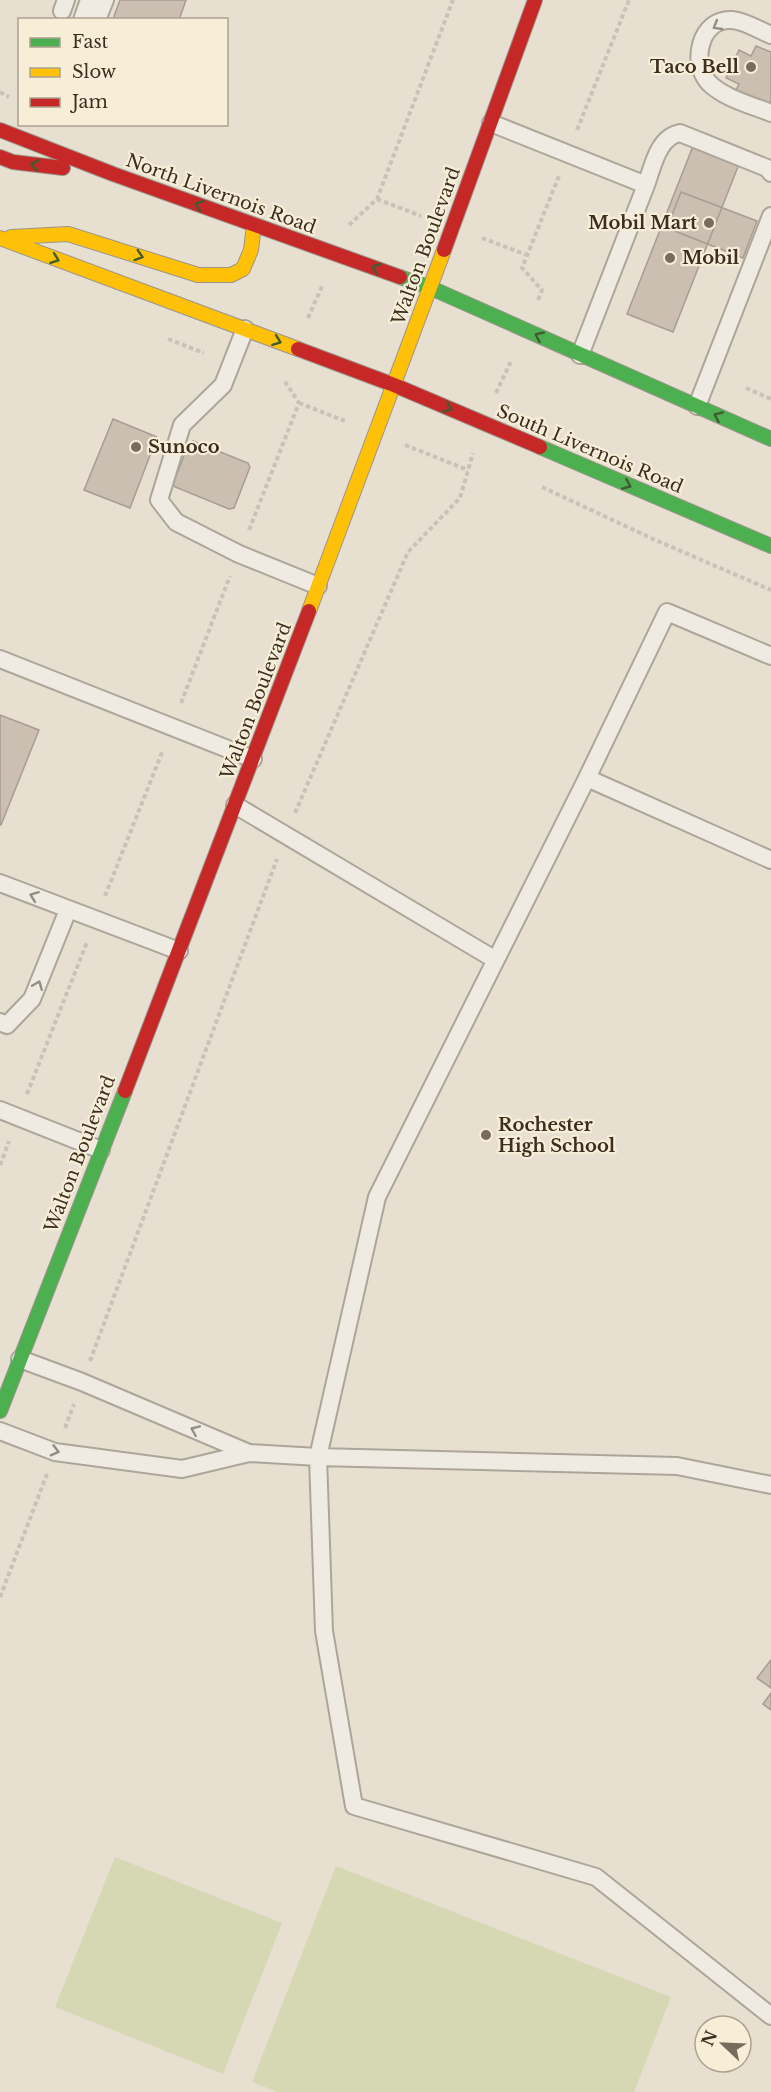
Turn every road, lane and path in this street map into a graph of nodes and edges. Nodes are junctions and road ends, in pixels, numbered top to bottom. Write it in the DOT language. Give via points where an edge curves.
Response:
graph roads {
  1 [pos="89,0"];
  2 [pos="105,0"];
  3 [pos="453,0"];
  4 [pos="535,0"];
  5 [pos="629,0"];
  6 [pos="83,18"];
  7 [pos="98,18"];
  8 [pos="771,35"];
  9 [pos="771,113"];
  10 [pos="491,123"];
  11 [pos="0,130"];
  12 [pos="24,132"];
  13 [pos="568,154"];
  14 [pos="0,157"];
  15 [pos="771,173"];
  16 [pos="112,174"];
  17 [pos="646,185"];
  18 [pos="771,216"];
  19 [pos="254,225"];
  20 [pos="0,238"];
  21 [pos="336,254"];
  22 [pos="431,288"];
  23 [pos="245,329"];
  24 [pos="525,330"];
  25 [pos="295,348"];
  26 [pos="580,355"];
  27 [pos="394,385"];
  28 [pos="697,406"];
  29 [pos="482,423"];
  30 [pos="771,439"];
  31 [pos="536,485"];
  32 [pos="771,546"];
  33 [pos="239,554"];
  34 [pos="318,586"];
  35 [pos="771,590"];
  36 [pos="771,656"];
  37 [pos="0,659"];
  38 [pos="171,727"];
  39 [pos="253,759"];
  40 [pos="586,778"];
  41 [pos="235,806"];
  42 [pos="285,835"];
  43 [pos="771,860"];
  44 [pos="0,883"];
  45 [pos="68,910"];
  46 [pos="96,920"];
  47 [pos="179,951"];
  48 [pos="494,959"];
  49 [pos="0,1022"];
  50 [pos="0,1110"];
  51 [pos="18,1118"];
  52 [pos="101,1150"];
  53 [pos="0,1165"];
  54 [pos="20,1359"];
  55 [pos="82,1382"];
  56 [pos="0,1411"];
  57 [pos="0,1431"];
  58 [pos="55,1452"];
  59 [pos="249,1453"];
  60 [pos="318,1457"];
  61 [pos="771,1485"];
  62 [pos="0,1597"];
  63 [pos="771,2016"];
  1 -- 6 [label="lane"];
  2 -- 7 [label="lane"];
  3 -- 21 [label="path" via="377,199 347,226"];
  4 -- 10 [label="main road, Walton Boulevard"];
  5 -- 13 [label="path"];
  8 -- 9 [label="lane, one-way" via="731,20 721,22 709,30 699,52 703,75 710,84"];
  10 -- 13 [label="lane"];
  10 -- 22 [label="main road, Walton Boulevard"];
  11 -- 12 [label="main road, North Livernois Road"];
  12 -- 16 [label="main road, North Livernois Road"];
  13 -- 17 [label="lane"];
  13 -- 24 [label="path" via="522,268 542,290"];
  16 -- 14 [label="main road, one-way"];
  15 -- 17 [label="lane" via="680,132 664,141"];
  19 -- 16 [label="main road, North Livernois Road, one-way"];
  17 -- 26 [label="lane"];
  18 -- 28 [label="lane"];
  20 -- 19 [label="main road, one-way" via="68,234 198,275 231,275 243,268 251,250"];
  19 -- 21 [label="main road, North Livernois Road"];
  20 -- 23 [label="main road, one-way"];
  22 -- 21 [label="main road, North Livernois Road, one-way"];
  21 -- 25 [label="path"];
  22 -- 24 [label="main road"];
  22 -- 27 [label="main road, Walton Boulevard"];
  23 -- 25 [label="main road, one-way"];
  23 -- 33 [label="lane" via="223,385 182,424 159,500 176,522"];
  26 -- 24 [label="main road, one-way"];
  24 -- 29 [label="path"];
  25 -- 27 [label="main road"];
  25 -- 33 [label="path" via="283,379 298,403"];
  26 -- 28 [label="main road"];
  27 -- 29 [label="main road, South Livernois Road, one-way"];
  27 -- 34 [label="main road, Walton Boulevard"];
  30 -- 28 [label="main road, one-way"];
  29 -- 32 [label="main road, South Livernois Road, one-way"];
  29 -- 42 [label="path" via="460,498 408,552"];
  31 -- 35 [label="path"];
  33 -- 34 [label="lane"];
  33 -- 38 [label="path"];
  34 -- 39 [label="main road, Walton Boulevard"];
  36 -- 40 [label="lane" via="667,612"];
  37 -- 38 [label="lane"];
  38 -- 39 [label="lane"];
  38 -- 46 [label="path"];
  39 -- 41 [label="main road, Walton Boulevard"];
  40 -- 43 [label="lane"];
  40 -- 48 [label="lane"];
  41 -- 42 [label="lane"];
  41 -- 47 [label="main road, Walton Boulevard"];
  42 -- 48 [label="lane"];
  42 -- 55 [label="path"];
  45 -- 44 [label="lane, one-way"];
  45 -- 46 [label="lane"];
  49 -- 45 [label="lane, one-way" via="7,1025 32,999"];
  46 -- 47 [label="lane"];
  46 -- 51 [label="path"];
  47 -- 52 [label="main road, Walton Boulevard"];
  48 -- 60 [label="lane" via="376,1197"];
  50 -- 51 [label="lane"];
  51 -- 52 [label="lane"];
  51 -- 53 [label="path"];
  52 -- 54 [label="main road, Walton Boulevard"];
  54 -- 55 [label="lane"];
  54 -- 56 [label="main road, Walton Boulevard"];
  55 -- 58 [label="path"];
  59 -- 55 [label="lane, one-way"];
  57 -- 58 [label="lane"];
  58 -- 59 [label="lane" via="182,1469"];
  58 -- 62 [label="path"];
  59 -- 60 [label="lane"];
  60 -- 61 [label="lane" via="677,1466"];
  60 -- 63 [label="lane" via="324,1631 354,1806 596,1877"];
}
